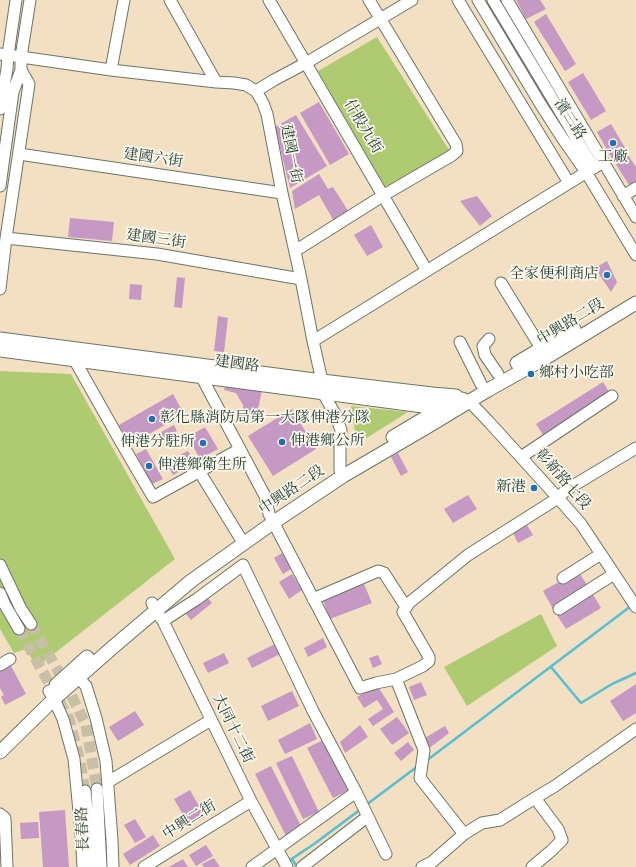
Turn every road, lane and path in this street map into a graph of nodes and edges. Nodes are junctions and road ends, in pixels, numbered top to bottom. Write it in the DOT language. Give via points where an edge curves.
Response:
graph roads {
  1 [pos="16,0"];
  2 [pos="30,0"];
  3 [pos="124,0"];
  4 [pos="170,0"];
  5 [pos="269,0"];
  6 [pos="369,0"];
  7 [pos="412,0"];
  8 [pos="458,0"];
  9 [pos="478,0"];
  10 [pos="493,0"];
  11 [pos="507,0"];
  12 [pos="380,19"];
  13 [pos="4,55"];
  14 [pos="21,57"];
  15 [pos="306,63"];
  16 [pos="20,70"];
  17 [pos="111,70"];
  18 [pos="3,72"];
  19 [pos="216,82"];
  20 [pos="256,91"];
  21 [pos="0,109"];
  22 [pos="19,154"];
  23 [pos="594,167"];
  24 [pos="569,183"];
  25 [pos="0,186"];
  26 [pos="636,188"];
  27 [pos="282,193"];
  28 [pos="384,195"];
  29 [pos="624,196"];
  30 [pos="636,217"];
  31 [pos="6,238"];
  32 [pos="295,251"];
  33 [pos="636,255"];
  34 [pos="428,270"];
  35 [pos="301,279"];
  36 [pos="501,283"];
  37 [pos="0,289"];
  38 [pos="636,293"];
  39 [pos="636,303"];
  40 [pos="0,339"];
  41 [pos="489,339"];
  42 [pos="313,341"];
  43 [pos="460,342"];
  44 [pos="0,350"];
  45 [pos="544,352"];
  46 [pos="74,359"];
  47 [pos="498,374"];
  48 [pos="201,376"];
  49 [pos="481,384"];
  50 [pos="323,387"];
  51 [pos="612,396"];
  52 [pos="460,400"];
  53 [pos="636,448"];
  54 [pos="240,449"];
  55 [pos="521,457"];
  56 [pos="199,471"];
  57 [pos="342,473"];
  58 [pos="558,498"];
  59 [pos="272,518"];
  60 [pos="241,540"];
  61 [pos="601,554"];
  62 [pos="0,565"];
  63 [pos="614,574"];
  64 [pos="563,578"];
  65 [pos="0,593"];
  66 [pos="313,599"];
  67 [pos="406,607"];
  68 [pos="636,607"];
  69 [pos="559,609"];
  70 [pos="157,612"];
  71 [pos="31,624"];
  72 [pos="19,629"];
  73 [pos="10,659"];
  74 [pos="0,665"];
  75 [pos="75,673"];
  76 [pos="396,679"];
  77 [pos="52,695"];
  78 [pos="211,720"];
  79 [pos="636,729"];
  80 [pos="0,740"];
  81 [pos="0,752"];
  82 [pos="108,782"];
  83 [pos="97,789"];
  84 [pos="85,791"];
  85 [pos="357,794"];
  86 [pos="535,798"];
  87 [pos="251,801"];
  88 [pos="0,814"];
  89 [pos="366,814"];
  90 [pos="464,834"];
  91 [pos="278,850"];
  92 [pos="386,854"];
  93 [pos="434,864"];
  94 [pos="7,867"];
  95 [pos="83,867"];
  96 [pos="92,867"];
  97 [pos="101,867"];
  98 [pos="113,867"];
  99 [pos="144,867"];
  100 [pos="252,867"];
  101 [pos="287,867"];
  102 [pos="302,867"];
  103 [pos="422,867"];
  104 [pos="532,867"];
  1 -- 13 [label="street"];
  2 -- 14 [label="street"];
  3 -- 17 [label="street"];
  4 -- 19 [label="street"];
  5 -- 15 [label="street, 什股九街"];
  6 -- 12 [label="street"];
  7 -- 12 [label="street"];
  8 -- 24 [label="street"];
  9 -- 23 [label="street, 濱二路" via="541,105"];
  10 -- 23 [label="street"];
  11 -- 23 [label="street, 濱二路"];
  12 -- 15 [label="street"];
  12 -- 28 [label="street" via="456,144 457,151"];
  13 -- 14 [label="street"];
  13 -- 18 [label="street"];
  14 -- 16 [label="street"];
  14 -- 17 [label="street"];
  15 -- 20 [label="street"];
  15 -- 28 [label="street, 什股九街"];
  16 -- 22 [label="street" via="29,84"];
  16 -- 25 [label="street" via="13,92"];
  17 -- 19 [label="street"];
  18 -- 21 [label="street"];
  19 -- 20 [label="street" via="234,83"];
  20 -- 27 [label="street, 建國一街" via="267,114"];
  22 -- 27 [label="street, 建國六街"];
  22 -- 31 [label="street"];
  23 -- 24 [label="street"];
  23 -- 29 [label="street, 濱二路"];
  23 -- 33 [label="street, 濱二路"];
  24 -- 34 [label="street"];
  26 -- 29 [label="street"];
  27 -- 32 [label="street, 建國一街"];
  28 -- 32 [label="street"];
  28 -- 34 [label="street, 什股九街"];
  29 -- 30 [label="street, 濱二路"];
  31 -- 35 [label="street, 建國三街" via="157,254"];
  31 -- 37 [label="street"];
  32 -- 35 [label="street, 建國一街"];
  34 -- 42 [label="street"];
  35 -- 42 [label="street, 建國一街"];
  36 -- 45 [label="street"];
  38 -- 45 [label="main road, 中興路二段"];
  39 -- 45 [label="main road, 中興路二段"];
  40 -- 50 [label="main road, 建國路"];
  41 -- 47 [label="street" via="483,346 485,355"];
  42 -- 50 [label="street, 建國一街"];
  43 -- 49 [label="street"];
  44 -- 46 [label="main road, 建國路"];
  45 -- 47 [label="main road, 中興路二段"];
  45 -- 52 [label="main road, 中興路二段"];
  46 -- 48 [label="main road, 建國路"];
  46 -- 56 [label="street" via="154,497"];
  47 -- 49 [label="main road, 中興路二段"];
  48 -- 50 [label="main road, 建國路"];
  48 -- 54 [label="street"];
  49 -- 52 [label="main road, 中興路二段"];
  50 -- 52 [label="main road, 建國路" via="423,406"];
  50 -- 57 [label="street, 建國一街" via="340,430"];
  51 -- 55 [label="street"];
  52 -- 55 [label="street, 彰新路七段" via="489,422"];
  52 -- 57 [label="main road, 中興路二段"];
  52 -- 57 [label="main road, 中興路二段" via="421,431"];
  53 -- 58 [label="street" via="566,490"];
  54 -- 56 [label="street"];
  54 -- 59 [label="street" via="265,496"];
  55 -- 58 [label="street, 彰新路七段"];
  56 -- 60 [label="street"];
  57 -- 59 [label="main road, 中興路二段"];
  58 -- 61 [label="street, 彰新路七段" via="581,524"];
  58 -- 67 [label="street" via="468,555"];
  59 -- 60 [label="main road, 中興路二段"];
  59 -- 66 [label="street"];
  60 -- 70 [label="main road, 中興路二段"];
  61 -- 63 [label="street, 彰新路七段"];
  61 -- 64 [label="street"];
  62 -- 71 [label="street"];
  63 -- 68 [label="street, 彰新路七段"];
  63 -- 69 [label="street"];
  65 -- 72 [label="street"];
  66 -- 67 [label="street" via="378,571 384,573"];
  66 -- 76 [label="street" via="360,688"];
  67 -- 76 [label="street" via="403,612 429,661"];
  70 -- 75 [label="main road, 中興路二段"];
  70 -- 78 [label="street, 大同十二街"];
  70 -- 85 [label="street" via="197,599 243,565 313,711"];
  73 -- 74 [label="street"];
  75 -- 77 [label="main road, 中興路二段"];
  75 -- 82 [label="street" via="86,686 96,718"];
  76 -- 90 [label="street" via="424,750 420,778"];
  77 -- 80 [label="main road, 中興路二段"];
  77 -- 81 [label="main road, 中興路二段"];
  77 -- 95 [label="street" via="63,719 74,759"];
  78 -- 82 [label="street"];
  78 -- 87 [label="street, 大同十二街"];
  79 -- 86 [label="street"];
  82 -- 98 [label="street"];
  83 -- 97 [label="street, 長春路"];
  84 -- 96 [label="street, 長春路"];
  85 -- 89 [label="street"];
  85 -- 91 [label="street"];
  86 -- 90 [label="street" via="500,820 482,823"];
  86 -- 104 [label="street" via="558,829 562,840"];
  87 -- 91 [label="street, 大同十二街"];
  87 -- 99 [label="street, 中興二街"];
  88 -- 94 [label="street" via="5,818"];
  89 -- 92 [label="street"];
  89 -- 102 [label="street"];
  90 -- 93 [label="street"];
  91 -- 100 [label="street"];
  91 -- 101 [label="street, 大同十二街"];
  93 -- 103 [label="street"];
}
